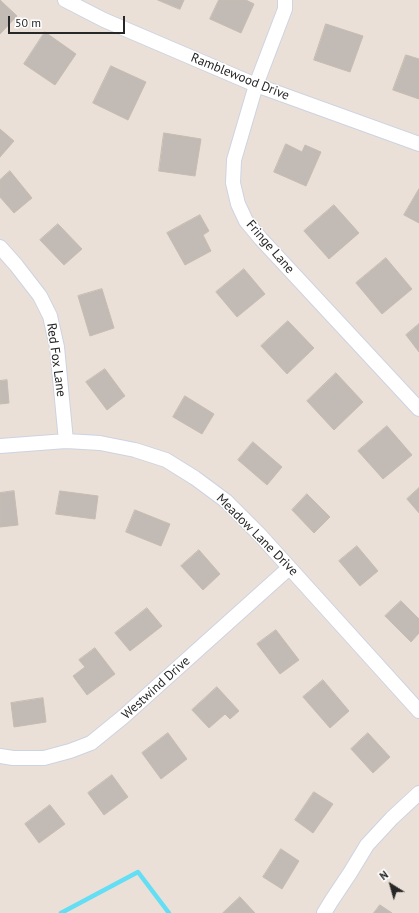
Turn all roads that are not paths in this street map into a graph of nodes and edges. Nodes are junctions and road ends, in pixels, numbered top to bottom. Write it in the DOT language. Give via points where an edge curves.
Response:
graph roads {
  1 [pos="65,0"];
  2 [pos="285,0"];
  3 [pos="256,85"];
  4 [pos="419,144"];
  5 [pos="0,247"];
  6 [pos="419,409"];
  7 [pos="66,441"];
  8 [pos="0,446"];
  9 [pos="289,568"];
  10 [pos="419,711"];
  11 [pos="0,756"];
  12 [pos="419,793"];
  13 [pos="324,913"];
  1 -- 3 [label="street, Ramblewood Drive" via="104,20"];
  2 -- 3 [label="street, Fringe Lane" via="285,9"];
  3 -- 4 [label="street, Ramblewood Drive"];
  3 -- 6 [label="street, Fringe Lane" via="234,160 233,183 238,204 246,220"];
  5 -- 7 [label="street, Red Fox Lane" via="40,296 50,316 57,347"];
  7 -- 8 [label="street, Meadow Lane Drive"];
  7 -- 9 [label="street, Meadow Lane Drive" via="100,443 136,450 166,460 226,501"];
  9 -- 10 [label="street, Meadow Lane Drive"];
  9 -- 11 [label="street, Westwind Drive" via="91,743 44,758"];
  12 -- 13 [label="street" via="368,845"];
}
